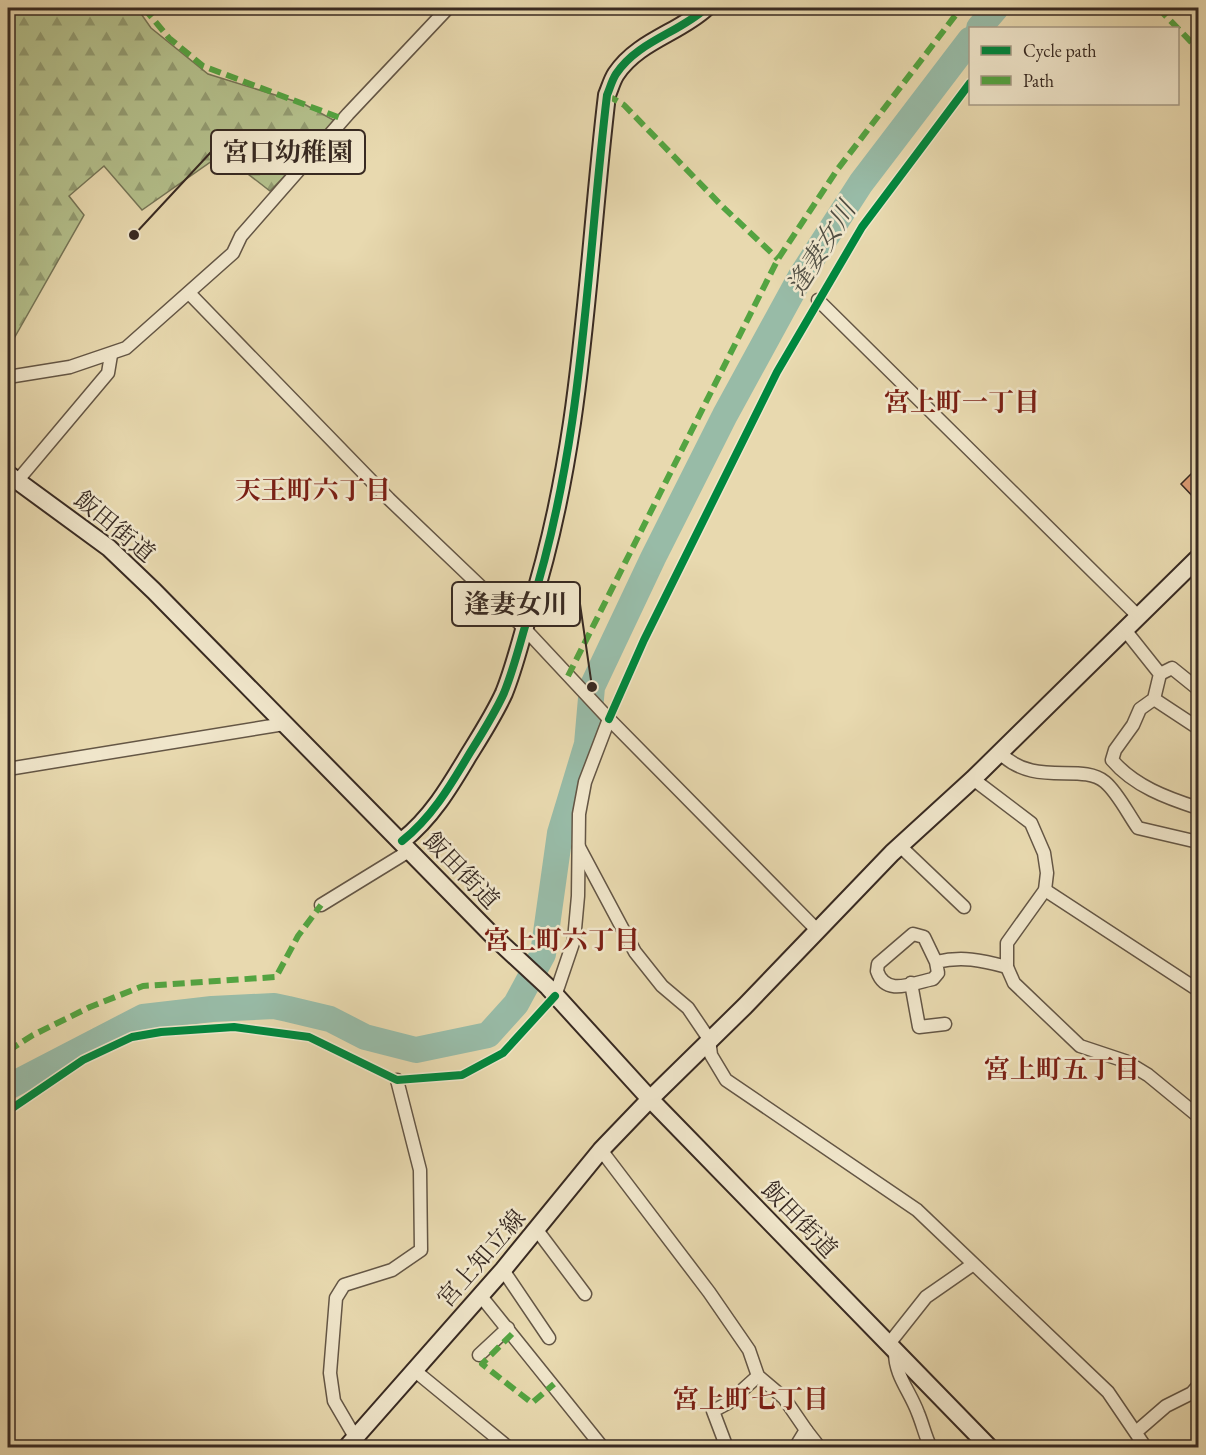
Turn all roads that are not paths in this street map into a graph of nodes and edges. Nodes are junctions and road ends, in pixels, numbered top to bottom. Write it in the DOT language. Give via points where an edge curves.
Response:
graph roads {
  1 [pos="448,8"];
  2 [pos="706,8"];
  3 [pos="189,293"];
  4 [pos="818,300"];
  5 [pos="111,355"];
  6 [pos="8,377"];
  7 [pos="13,477"];
  8 [pos="1198,558"];
  9 [pos="1138,616"];
  10 [pos="524,628"];
  11 [pos="1125,630"];
  12 [pos="1160,674"];
  13 [pos="1198,689"];
  14 [pos="1154,699"];
  15 [pos="607,716"];
  16 [pos="285,724"];
  17 [pos="1198,728"];
  18 [pos="1000,753"];
  19 [pos="8,769"];
  20 [pos="973,779"];
  21 [pos="1198,808"];
  22 [pos="1198,842"];
  23 [pos="406,846"];
  24 [pos="900,846"];
  25 [pos="579,847"];
  26 [pos="1045,890"];
  27 [pos="321,905"];
  28 [pos="964,907"];
  29 [pos="817,930"];
  30 [pos="936,962"];
  31 [pos="1007,967"];
  32 [pos="912,983"];
  33 [pos="1198,990"];
  34 [pos="552,992"];
  35 [pos="945,1024"];
  36 [pos="709,1039"];
  37 [pos="397,1080"];
  38 [pos="650,1099"];
  39 [pos="1198,1116"];
  40 [pos="601,1150"];
  41 [pos="537,1230"];
  42 [pos="972,1265"];
  43 [pos="503,1270"];
  44 [pos="585,1294"];
  45 [pos="480,1295"];
  46 [pos="508,1328"];
  47 [pos="549,1338"];
  48 [pos="892,1348"];
  49 [pos="479,1355"];
  50 [pos="414,1370"];
  51 [pos="758,1376"];
  52 [pos="1196,1393"];
  53 [pos="806,1430"];
  54 [pos="1136,1432"];
  55 [pos="351,1442"];
  56 [pos="509,1448"];
  57 [pos="603,1448"];
  58 [pos="727,1448"];
  59 [pos="795,1448"];
  60 [pos="820,1448"];
  61 [pos="931,1448"];
  62 [pos="990,1448"];
  63 [pos="1146,1448"];
  1 -- 3 [label="street" via="348,114 241,236 233,253"];
  2 -- 10 [label="main road" via="627,60 607,95 569,451 551,543"];
  3 -- 5 [label="street" via="126,348"];
  3 -- 10 [label="street" via="390,499"];
  4 -- 9 [label="street"];
  5 -- 6 [label="street" via="70,368"];
  5 -- 7 [label="street" via="108,373"];
  7 -- 16 [label="main road, 飯田街道" via="109,548"];
  8 -- 9 [label="main road, 宮上知立線"];
  9 -- 11 [label="main road, 宮上知立線"];
  10 -- 15 [label="street"];
  10 -- 23 [label="main road" via="495,713 448,789"];
  11 -- 12 [label="street"];
  11 -- 18 [label="main road, 宮上知立線"];
  12 -- 13 [label="street" via="1172,668"];
  12 -- 14 [label="street"];
  14 -- 17 [label="street"];
  14 -- 21 [label="street" via="1140,709 1113,760 1146,787"];
  15 -- 25 [label="street" via="585,783 579,814"];
  15 -- 29 [label="street"];
  16 -- 19 [label="street"];
  16 -- 23 [label="main road, 飯田街道"];
  18 -- 20 [label="main road, 宮上知立線"];
  18 -- 22 [label="street" via="1012,765 1027,771 1095,777 1105,782 1138,828"];
  20 -- 24 [label="main road, 宮上知立線"];
  20 -- 26 [label="street" via="1035,828 1046,864"];
  23 -- 27 [label="street"];
  23 -- 34 [label="main road, 飯田街道"];
  24 -- 28 [label="street"];
  24 -- 29 [label="main road, 宮上知立線"];
  25 -- 34 [label="street" via="574,940"];
  25 -- 36 [label="street" via="642,962 688,1008"];
  26 -- 31 [label="street" via="1007,943"];
  26 -- 33 [label="street"];
  29 -- 36 [label="main road, 宮上知立線"];
  30 -- 31 [label="street" via="974,958"];
  30 -- 32 [label="street" via="938,973 933,979"];
  30 -- 32 [label="street" via="924,937 913,934 878,964 880,979 890,987"];
  31 -- 39 [label="street" via="1014,982 1080,1046 1132,1066"];
  32 -- 35 [label="street" via="919,1027"];
  34 -- 38 [label="main road, 飯田街道"];
  36 -- 38 [label="main road, 宮上知立線"];
  36 -- 42 [label="street" via="711,1055 726,1080 815,1143 905,1199"];
  37 -- 55 [label="street" via="420,1170 422,1250 392,1269 344,1285 336,1298 330,1373 334,1401"];
  38 -- 40 [label="main road, 宮上知立線"];
  38 -- 48 [label="main road, 飯田街道"];
  40 -- 41 [label="main road, 宮上知立線"];
  40 -- 51 [label="street" via="709,1292 749,1350"];
  41 -- 43 [label="main road, 宮上知立線"];
  41 -- 44 [label="street"];
  42 -- 48 [label="street" via="926,1297"];
  42 -- 54 [label="street" via="1108,1392"];
  43 -- 45 [label="main road, 宮上知立線"];
  43 -- 47 [label="street"];
  45 -- 46 [label="street"];
  45 -- 50 [label="main road, 宮上知立線"];
  46 -- 49 [label="street"];
  46 -- 57 [label="street"];
  48 -- 61 [label="street" via="897,1371"];
  48 -- 62 [label="main road, 飯田街道"];
  50 -- 55 [label="main road, 宮上知立線"];
  50 -- 56 [label="street"];
  51 -- 53 [label="street" via="784,1398"];
  51 -- 58 [label="street" via="713,1411"];
  52 -- 54 [label="street" via="1166,1406"];
  53 -- 59 [label="street"];
  53 -- 60 [label="street"];
  54 -- 63 [label="street"];
}
